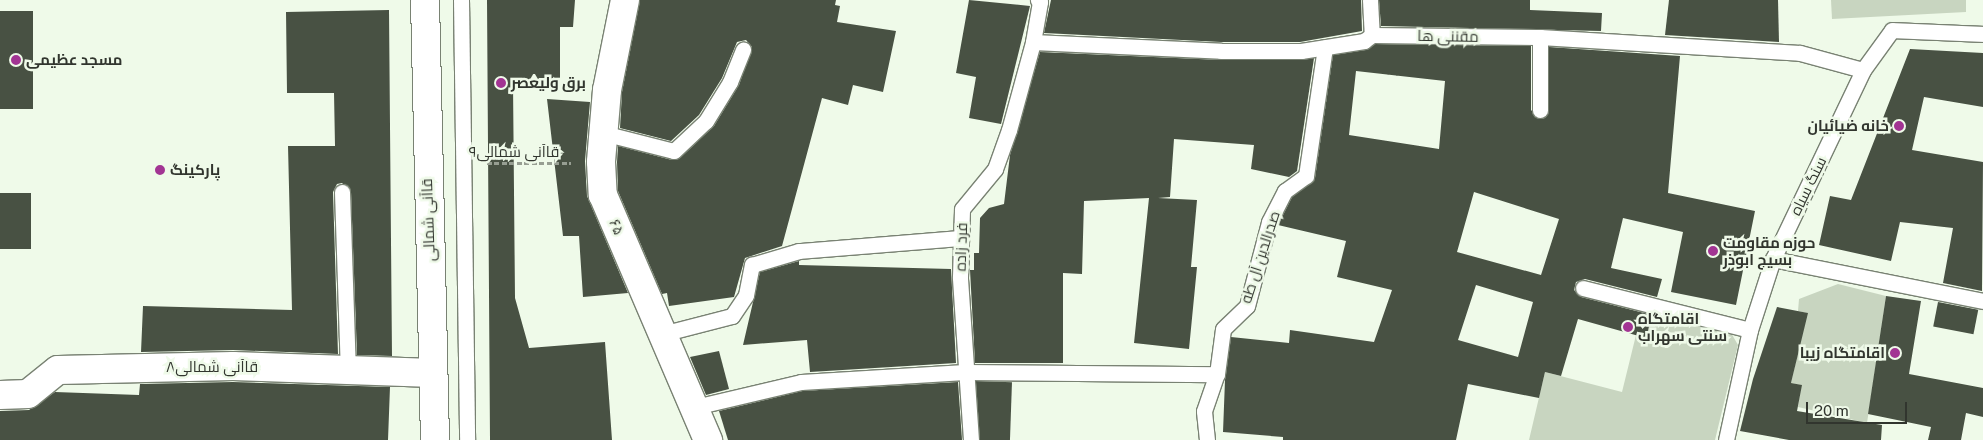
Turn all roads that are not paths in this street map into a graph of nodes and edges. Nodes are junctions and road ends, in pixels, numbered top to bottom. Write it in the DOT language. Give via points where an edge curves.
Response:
graph roads {
  1 [pos="425,0"];
  2 [pos="462,0"];
  3 [pos="625,0"];
  4 [pos="1038,0"];
  5 [pos="1370,0"];
  6 [pos="1983,34"];
  7 [pos="1372,35"];
  8 [pos="1540,37"];
  9 [pos="1033,42"];
  10 [pos="1325,47"];
  11 [pos="743,49"];
  12 [pos="1864,70"];
  13 [pos="1540,110"];
  14 [pos="603,133"];
  15 [pos="342,192"];
  16 [pos="961,238"];
  17 [pos="1773,259"];
  18 [pos="1583,288"];
  19 [pos="1983,301"];
  20 [pos="1750,330"];
  21 [pos="662,334"];
  22 [pos="348,370"];
  23 [pos="966,372"];
  24 [pos="433,373"];
  25 [pos="1217,374"];
  26 [pos="0,394"];
  27 [pos="695,407"];
  28 [pos="435,440"];
  29 [pos="467,440"];
  30 [pos="708,440"];
  31 [pos="971,440"];
  32 [pos="1207,440"];
  33 [pos="1726,440"];
  1 -- 24 [label="street, قاآنی شمالی"];
  2 -- 29 [label="lane"];
  3 -- 14 [label="street, ۶۵" via="612,52"];
  4 -- 9 [label="lane, فرد زاده"];
  5 -- 7 [label="lane"];
  6 -- 12 [label="lane, سنگ سیاه" via="1892,30"];
  7 -- 8 [label="lane, مقننی ها"];
  7 -- 10 [label="lane, مقننی ها" via="1364,41"];
  8 -- 12 [label="lane, مقننی ها" via="1800,53"];
  8 -- 13 [label="lane"];
  9 -- 10 [label="lane, مقننی ها" via="1221,51 1300,51"];
  9 -- 16 [label="lane, فرد زاده" via="995,169 962,209"];
  10 -- 25 [label="lane, صدرالدین آل طه" via="1306,176 1285,191 1269,222 1247,306 1223,329"];
  11 -- 14 [label="lane" via="730,82 706,121 674,151"];
  12 -- 17 [label="lane, سنگ سیاه"];
  14 -- 21 [label="street, ۶۵" via="603,195"];
  15 -- 22 [label="lane"];
  16 -- 21 [label="lane" via="799,251 752,264 746,295 732,316"];
  16 -- 23 [label="lane, فرد زاده"];
  17 -- 19 [label="lane"];
  17 -- 20 [label="lane, سنگ سیاه"];
  18 -- 20 [label="lane"];
  20 -- 33 [label="lane, سنگ سیاه"];
  21 -- 27 [label="street, ۶۵"];
  22 -- 24 [label="street, قاآنی شمالی۸"];
  22 -- 26 [label="street, قاآنی شمالی۸" via="233,366 58,370 28,394"];
  23 -- 25 [label="lane"];
  23 -- 27 [label="lane" via="802,382"];
  23 -- 31 [label="lane, فرد زاده"];
  24 -- 28 [label="street, قاآنی شمالی"];
  25 -- 32 [label="lane, صدرالدین آل طه" via="1204,411"];
  27 -- 30 [label="street, ۶۵"];
}
